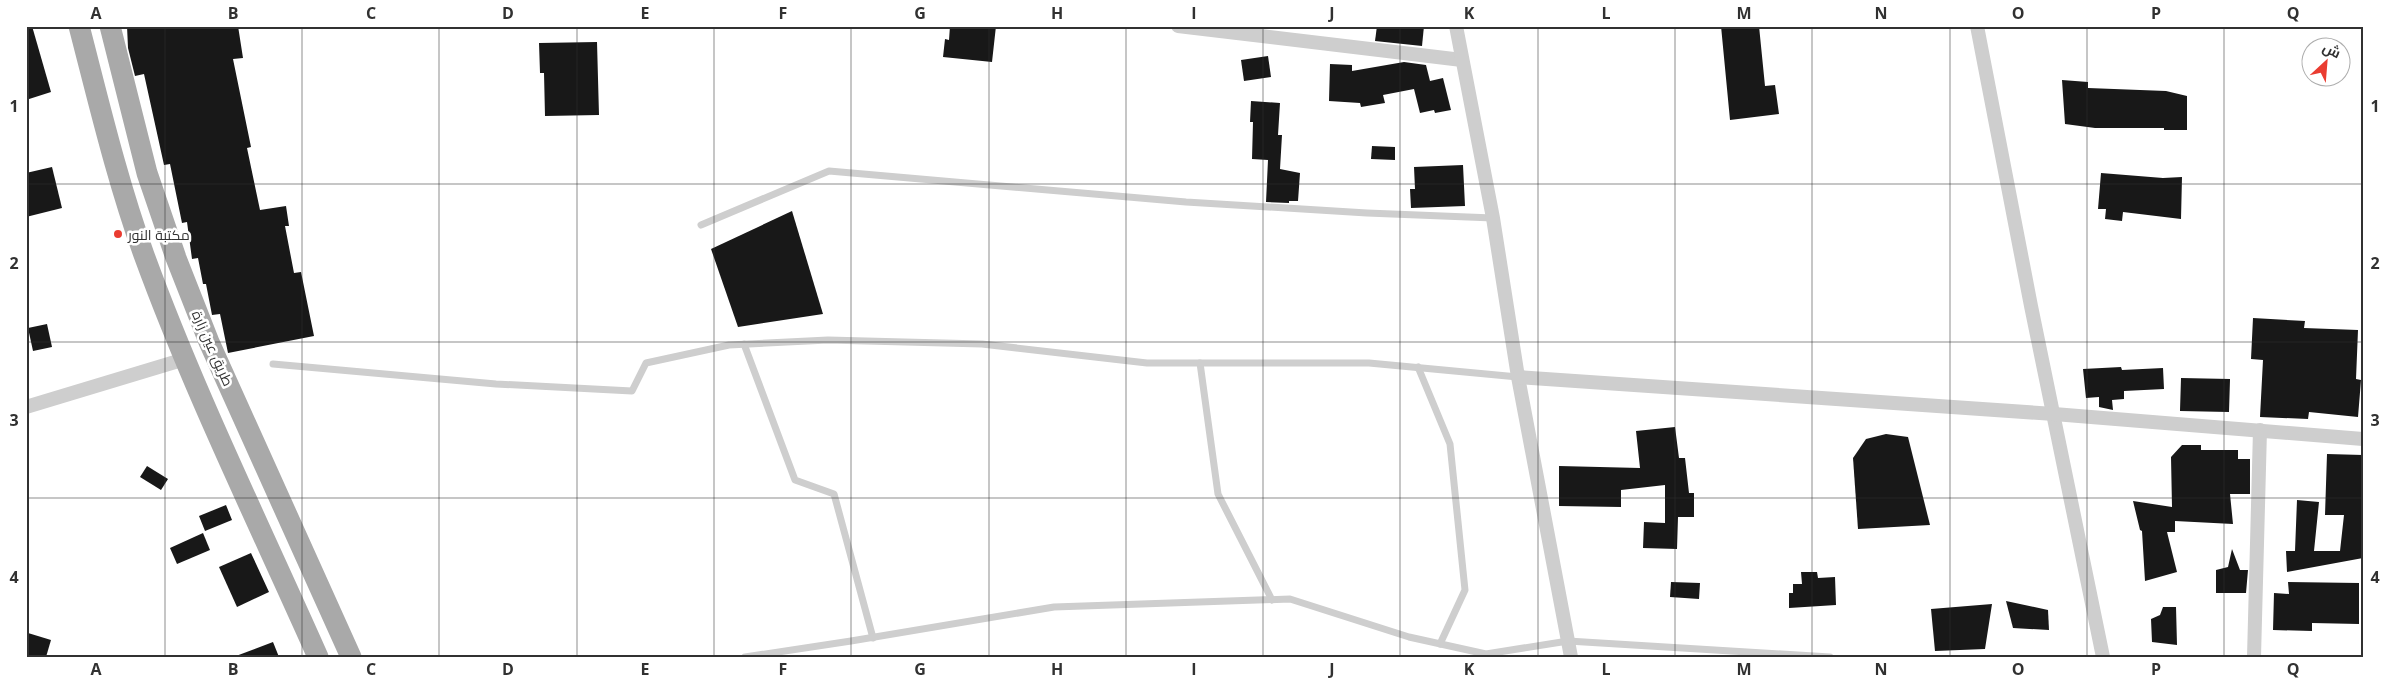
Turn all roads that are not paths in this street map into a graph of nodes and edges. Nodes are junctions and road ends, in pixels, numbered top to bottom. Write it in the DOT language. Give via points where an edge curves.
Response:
graph roads {
  1 [pos="79,26"];
  2 [pos="110,26"];
  3 [pos="1178,26"];
  4 [pos="1456,26"];
  5 [pos="1977,26"];
  6 [pos="1462,60"];
  7 [pos="1493,218"];
  8 [pos="701,224"];
  9 [pos="744,344"];
  10 [pos="185,359"];
  11 [pos="1200,363"];
  12 [pos="273,364"];
  13 [pos="1418,367"];
  14 [pos="1518,377"];
  15 [pos="26,407"];
  16 [pos="2054,414"];
  17 [pos="2260,430"];
  18 [pos="2363,439"];
  19 [pos="1272,600"];
  20 [pos="873,638"];
  21 [pos="1568,641"];
  22 [pos="1440,644"];
  23 [pos="318,657"];
  24 [pos="351,657"];
  25 [pos="745,657"];
  26 [pos="1571,657"];
  27 [pos="1830,657"];
  28 [pos="2103,657"];
  29 [pos="2254,657"];
  1 -- 10 [label="main road, طريق عين زارة" via="130,215"];
  2 -- 24 [label="main road, طريق عين زارة" via="147,173 176,258 209,342"];
  3 -- 6 [label="street"];
  4 -- 6 [label="street"];
  5 -- 16 [label="street"];
  6 -- 7 [label="street"];
  7 -- 8 [label="lane" via="1186,202 829,171"];
  7 -- 14 [label="street"];
  9 -- 11 [label="lane" via="828,340 982,344 1147,363"];
  9 -- 12 [label="lane" via="646,363 632,391 496,384"];
  9 -- 20 [label="lane" via="795,480 834,494"];
  10 -- 15 [label="street"];
  10 -- 23 [label="main road, طريق عين زارة"];
  11 -- 13 [label="lane" via="1369,363"];
  11 -- 19 [label="lane" via="1218,494"];
  13 -- 14 [label="lane"];
  13 -- 22 [label="lane" via="1450,444 1465,590"];
  14 -- 16 [label="street"];
  14 -- 21 [label="street"];
  16 -- 17 [label="street"];
  16 -- 28 [label="street"];
  17 -- 18 [label="street"];
  17 -- 29 [label="street"];
  19 -- 20 [label="lane" via="1054,607"];
  19 -- 22 [label="lane" via="1290,599"];
  20 -- 25 [label="lane"];
  21 -- 22 [label="lane" via="1486,654"];
  21 -- 26 [label="street"];
  21 -- 27 [label="lane"];
}
